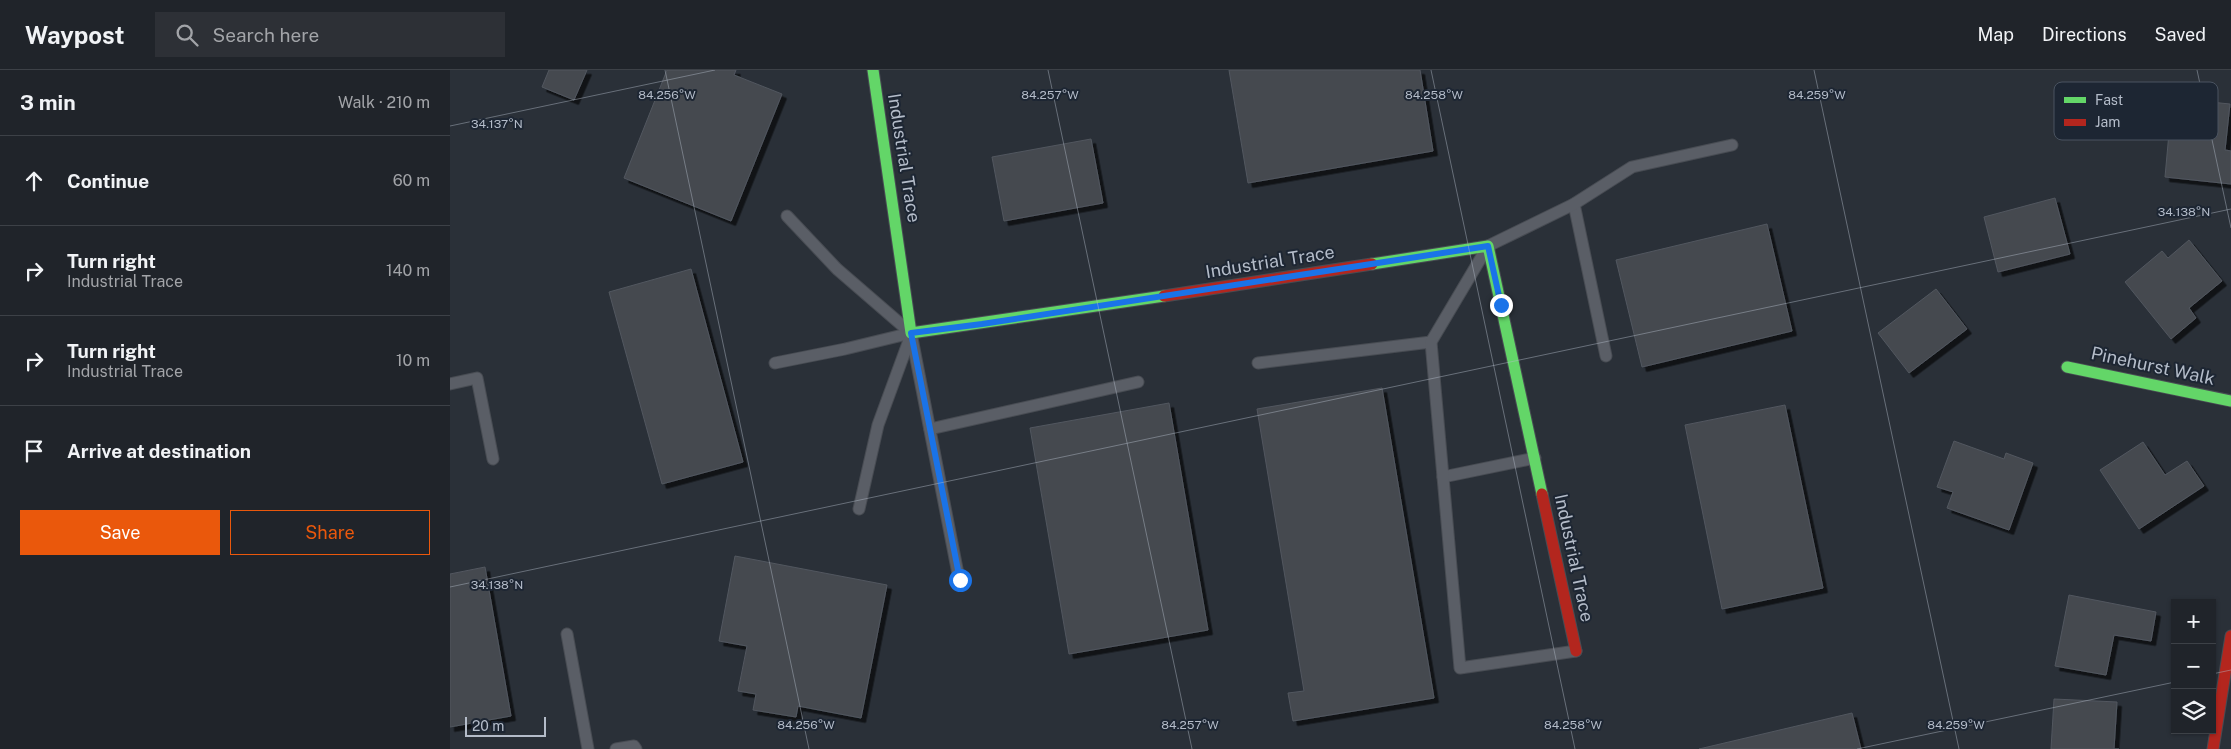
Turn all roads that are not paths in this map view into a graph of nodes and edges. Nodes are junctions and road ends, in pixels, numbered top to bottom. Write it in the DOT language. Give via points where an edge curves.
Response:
graph roads {
  1 [pos="873,70"];
  2 [pos="1732,145"];
  3 [pos="1574,204"];
  4 [pos="787,216"];
  5 [pos="1488,246"];
  6 [pos="911,333"];
  7 [pos="1431,342"];
  8 [pos="1606,356"];
  9 [pos="775,363"];
  10 [pos="1258,363"];
  11 [pos="2067,367"];
  12 [pos="1138,382"];
  13 [pos="450,384"];
  14 [pos="2231,400"];
  15 [pos="930,429"];
  16 [pos="1535,458"];
  17 [pos="493,459"];
  18 [pos="1443,477"];
  19 [pos="859,509"];
  20 [pos="960,580"];
  21 [pos="566,634"];
  22 [pos="2231,636"];
  23 [pos="1576,651"];
  24 [pos="588,749"];
  25 [pos="616,749"];
  26 [pos="636,749"];
  27 [pos="2213,749"];
  1 -- 6 [label="street, Industrial Trace"];
  2 -- 3 [label="lane" via="1632,166"];
  3 -- 5 [label="lane"];
  3 -- 8 [label="lane"];
  4 -- 6 [label="lane" via="837,269"];
  5 -- 6 [label="street, Industrial Trace"];
  5 -- 7 [label="lane"];
  5 -- 16 [label="street, Industrial Trace"];
  6 -- 9 [label="lane"];
  6 -- 15 [label="lane"];
  6 -- 19 [label="lane" via="878,425"];
  7 -- 10 [label="lane"];
  7 -- 18 [label="lane"];
  11 -- 14 [label="street, Pinehurst Walk"];
  12 -- 15 [label="lane"];
  13 -- 17 [label="lane" via="477,378"];
  15 -- 20 [label="lane"];
  16 -- 18 [label="lane"];
  16 -- 23 [label="street, Industrial Trace"];
  18 -- 23 [label="lane" via="1460,668"];
  21 -- 24 [label="lane"];
  22 -- 27 [label="street"];
  25 -- 26 [label="lane" via="634,746"];
}
